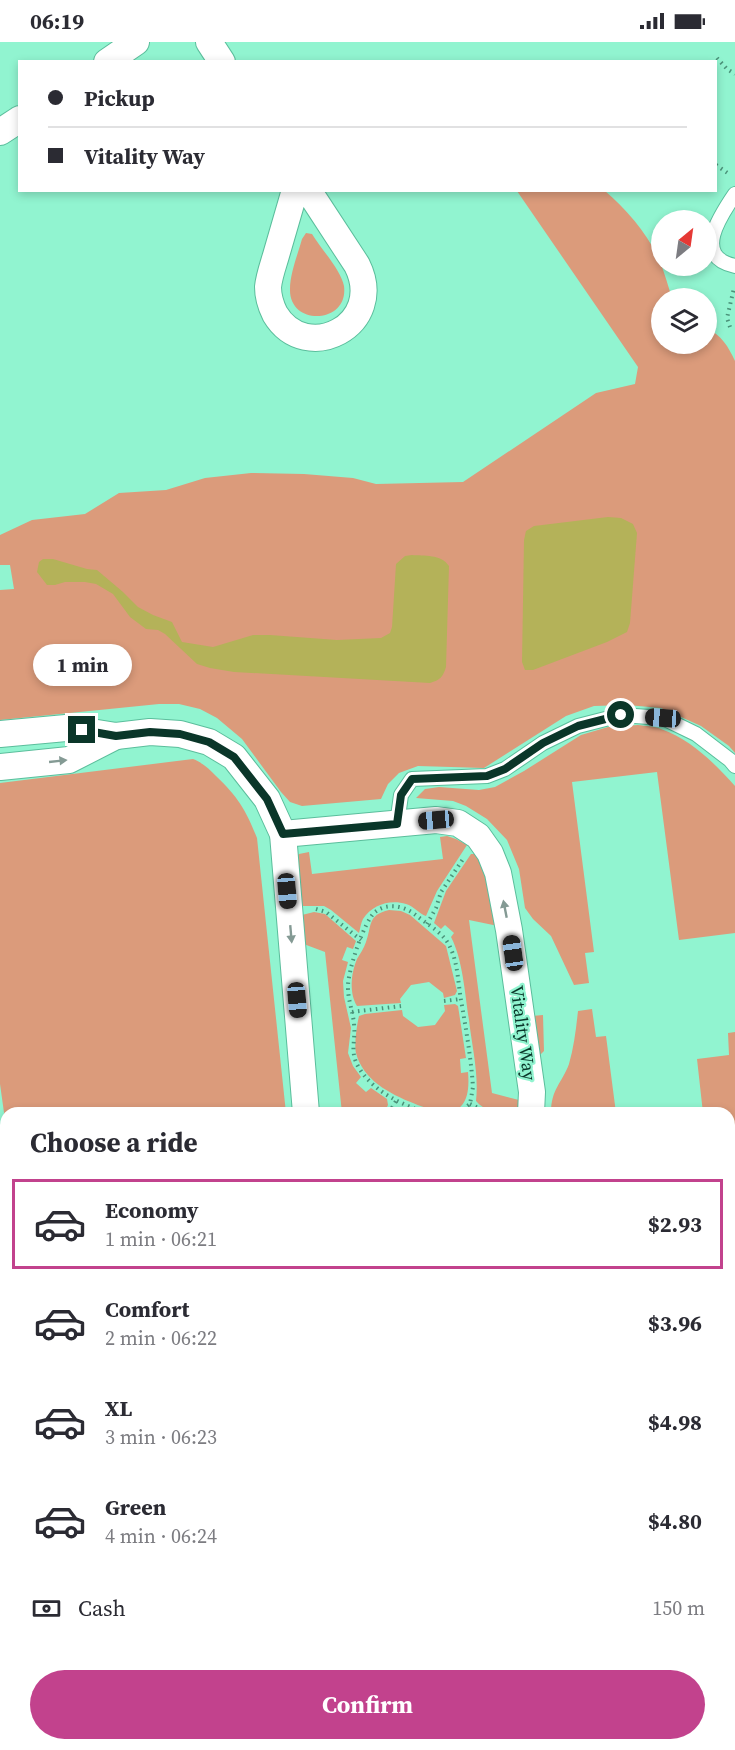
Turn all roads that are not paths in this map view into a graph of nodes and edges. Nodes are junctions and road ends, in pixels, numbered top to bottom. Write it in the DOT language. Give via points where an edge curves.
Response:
graph roads {
  1 [pos="136,42"];
  2 [pos="209,42"];
  3 [pos="110,60"];
  4 [pos="221,60"];
  5 [pos="18,120"];
  6 [pos="0,132"];
  7 [pos="294,192"];
  8 [pos="309,192"];
  9 [pos="735,194"];
  10 [pos="735,266"];
  11 [pos="0,734"];
  12 [pos="116,736"];
  13 [pos="735,766"];
  14 [pos="0,767"];
  15 [pos="397,824"];
  16 [pos="283,834"];
  17 [pos="305,1107"];
  18 [pos="531,1107"];
  1 -- 3 [label="street"];
  2 -- 4 [label="street"];
  5 -- 6 [label="street"];
  7 -- 8 [label="street" via="270,277 269,296 278,319 287,327 299,334 321,337 341,331 351,323 364,299 364,286 357,265"];
  9 -- 10 [label="lane" via="711,244 719,259"];
  11 -- 12 [label="street" via="66,728"];
  14 -- 12 [label="street, one-way" via="69,760"];
  12 -- 16 [label="street" via="150,732 180,734 209,742 234,757 267,799"];
  13 -- 15 [label="lane" via="696,734 663,718 621,715 578,726 487,776 412,779 401,795"];
  15 -- 16 [label="street"];
  18 -- 15 [label="street, Vitality Way, one-way" via="509,930 490,853 478,836 458,823 436,820"];
  16 -- 17 [label="street, one-way"];
}
